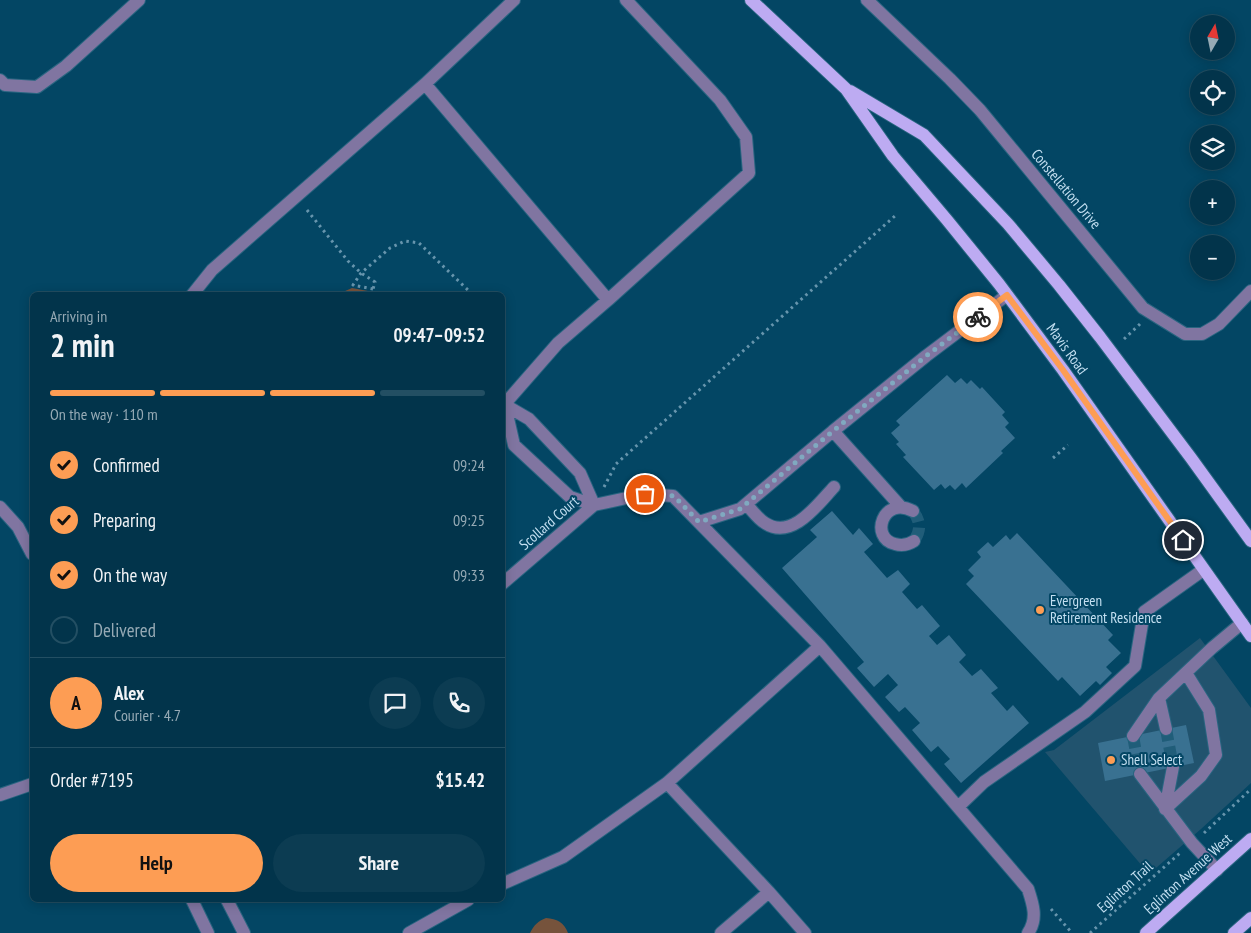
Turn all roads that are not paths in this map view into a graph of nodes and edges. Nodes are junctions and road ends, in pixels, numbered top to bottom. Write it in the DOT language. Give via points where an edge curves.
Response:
graph roads {
  1 [pos="139,0"];
  2 [pos="514,0"];
  3 [pos="626,0"];
  4 [pos="751,0"];
  5 [pos="867,0"];
  6 [pos="0,80"];
  7 [pos="426,84"];
  8 [pos="846,89"];
  9 [pos="1251,290"];
  10 [pos="194,292"];
  11 [pos="1007,295"];
  12 [pos="608,300"];
  13 [pos="505,405"];
  14 [pos="505,407"];
  15 [pos="505,410"];
  16 [pos="833,431"];
  17 [pos="834,487"];
  18 [pos="746,504"];
  19 [pos="594,505"];
  20 [pos="0,507"];
  21 [pos="699,522"];
  22 [pos="914,541"];
  23 [pos="1251,541"];
  24 [pos="30,550"];
  25 [pos="1203,570"];
  26 [pos="505,581"];
  27 [pos="1242,623"];
  28 [pos="1251,636"];
  29 [pos="820,646"];
  30 [pos="1186,673"];
  31 [pos="1159,698"];
  32 [pos="1166,729"];
  33 [pos="1133,736"];
  34 [pos="1173,767"];
  35 [pos="1140,774"];
  36 [pos="667,784"];
  37 [pos="30,785"];
  38 [pos="0,795"];
  39 [pos="958,807"];
  40 [pos="1165,809"];
  41 [pos="1251,839"];
  42 [pos="1217,870"];
  43 [pos="505,883"];
  44 [pos="769,892"];
  45 [pos="193,902"];
  46 [pos="228,902"];
  47 [pos="464,902"];
  48 [pos="1251,918"];
  49 [pos="208,933"];
  50 [pos="244,933"];
  51 [pos="409,933"];
  52 [pos="721,933"];
  53 [pos="805,933"];
  54 [pos="1028,933"];
  55 [pos="1146,933"];
  56 [pos="1234,933"];
  1 -- 6 [label="street" via="66,66 37,87 5,85"];
  2 -- 7 [label="street"];
  3 -- 12 [label="street" via="720,100 746,137 749,173"];
  4 -- 8 [label="main road, Mavis Road"];
  5 -- 9 [label="street, Constellation Drive" via="980,110 1143,308 1186,334 1202,334 1219,324"];
  7 -- 10 [label="street" via="212,270"];
  7 -- 12 [label="street"];
  8 -- 11 [label="main road, Mavis Road" via="893,156"];
  8 -- 23 [label="main road, Mavis Road" via="924,135 1008,224 1100,337"];
  11 -- 16 [label="street"];
  11 -- 25 [label="main road, Mavis Road"];
  12 -- 13 [label="street" via="558,343"];
  14 -- 19 [label="street" via="529,419 580,473"];
  15 -- 19 [label="street" via="514,446 570,497"];
  16 -- 18 [label="street"];
  16 -- 22 [label="street" via="907,509 889,511 885,516 881,528 886,539 903,546"];
  17 -- 18 [label="street" via="797,524 781,528 766,524"];
  18 -- 21 [label="street" via="740,509"];
  19 -- 21 [label="street" via="645,494 674,496"];
  19 -- 26 [label="street, Scollard Court"];
  20 -- 24 [label="street" via="18,527"];
  21 -- 29 [label="street"];
  25 -- 27 [label="main road, Mavis Road"];
  25 -- 39 [label="street" via="1144,612 1135,666 1085,712 984,782"];
  27 -- 28 [label="main road, Mavis Road"];
  27 -- 30 [label="street"];
  29 -- 36 [label="street"];
  29 -- 39 [label="street"];
  30 -- 31 [label="street"];
  30 -- 40 [label="street" via="1209,710 1216,755 1201,776"];
  31 -- 32 [label="street"];
  31 -- 33 [label="street"];
  34 -- 40 [label="street"];
  35 -- 40 [label="street"];
  36 -- 43 [label="street" via="563,857"];
  36 -- 44 [label="street"];
  37 -- 38 [label="street"];
  39 -- 54 [label="street" via="1028,889 1034,907 1033,926"];
  40 -- 42 [label="street"];
  41 -- 42 [label="main road, Eglinton Avenue West"];
  42 -- 55 [label="main road, Eglinton Avenue West"];
  44 -- 52 [label="street"];
  44 -- 53 [label="street"];
  45 -- 49 [label="street"];
  46 -- 50 [label="street"];
  47 -- 51 [label="street"];
  48 -- 56 [label="main road"];
}
